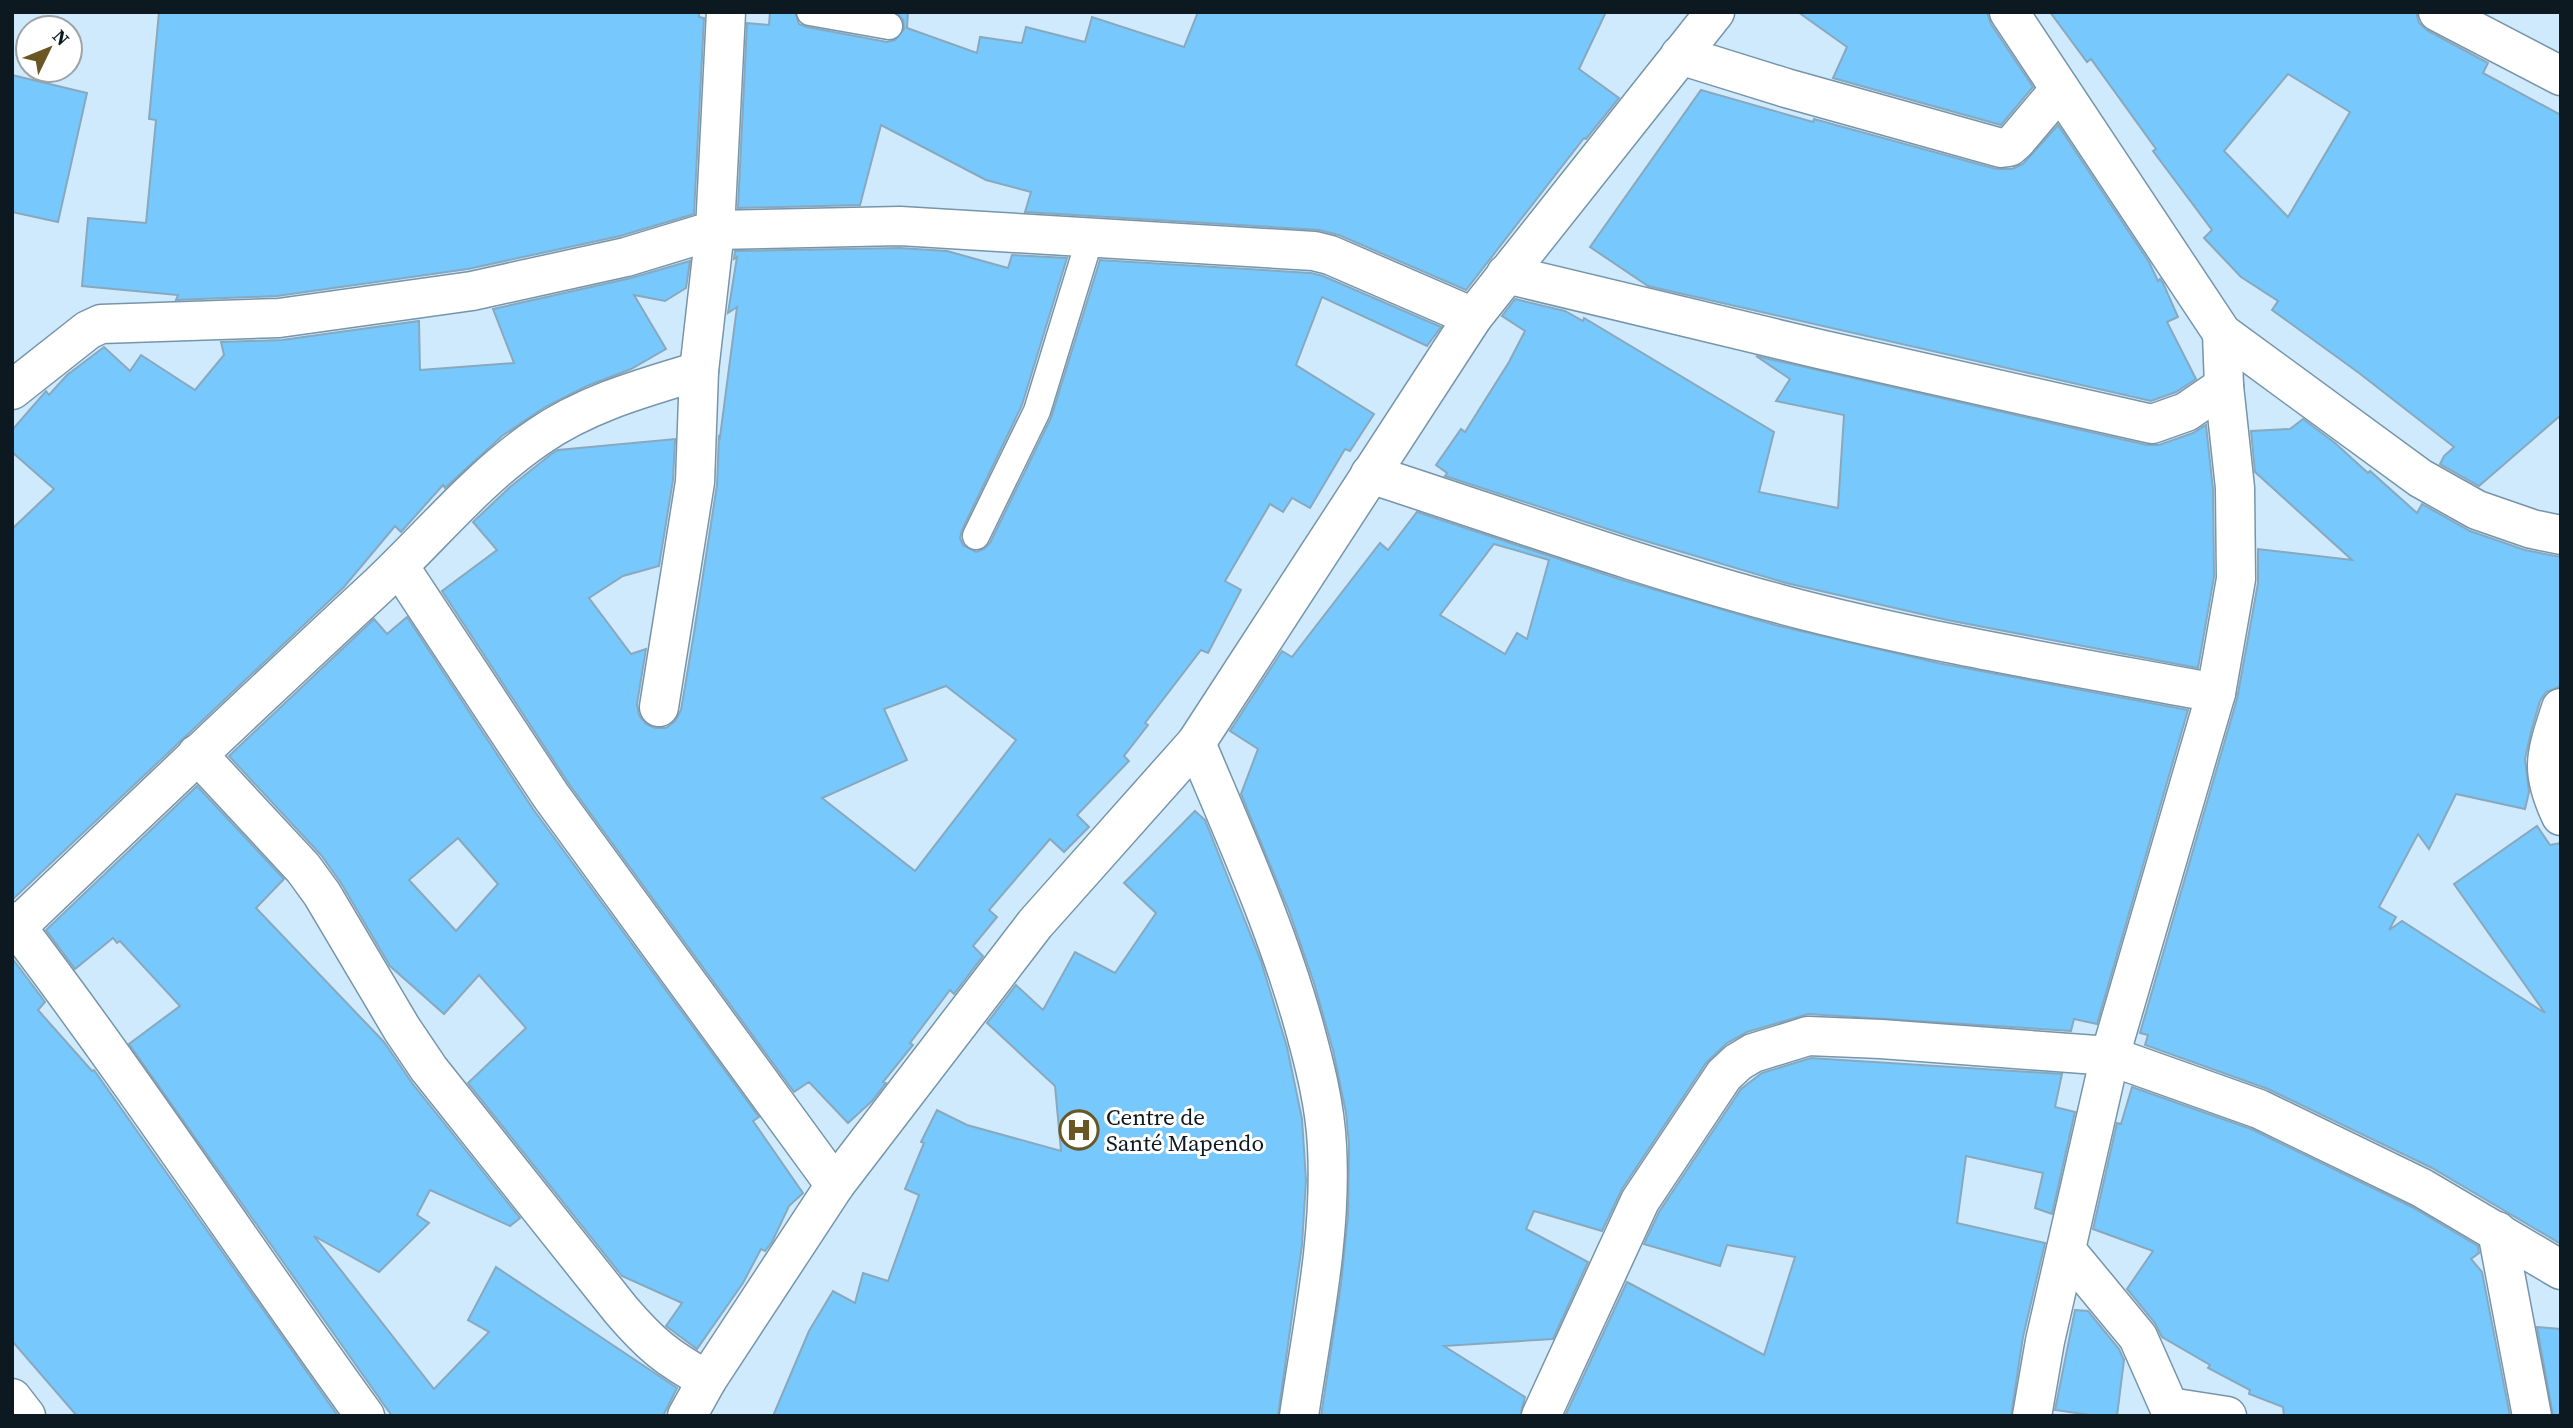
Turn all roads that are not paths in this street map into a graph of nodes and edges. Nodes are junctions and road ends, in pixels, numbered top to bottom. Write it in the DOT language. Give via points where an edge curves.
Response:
graph roads {
  1 [pos="726,12"];
  2 [pos="810,12"];
  3 [pos="1715,12"];
  4 [pos="2009,12"];
  5 [pos="2438,12"];
  6 [pos="889,26"];
  7 [pos="1680,55"];
  8 [pos="2561,76"];
  9 [pos="2060,89"];
  10 [pos="715,230"];
  11 [pos="1090,238"];
  12 [pos="1506,274"];
  13 [pos="1473,317"];
  14 [pos="2221,333"];
  15 [pos="699,371"];
  16 [pos="2224,387"];
  17 [pos="12,390"];
  18 [pos="1370,474"];
  19 [pos="2561,534"];
  20 [pos="976,536"];
  21 [pos="399,566"];
  22 [pos="2216,693"];
  23 [pos="659,707"];
  24 [pos="2561,708"];
  25 [pos="1196,743"];
  26 [pos="197,754"];
  27 [pos="2561,816"];
  28 [pos="15,924"];
  29 [pos="2110,1056"];
  30 [pos="835,1185"];
  31 [pos="2497,1231"];
  32 [pos="2066,1250"];
  33 [pos="2561,1270"];
  34 [pos="707,1380"];
  35 [pos="12,1398"];
  36 [pos="26,1416"];
  37 [pos="365,1416"];
  38 [pos="687,1416"];
  39 [pos="1299,1416"];
  40 [pos="1541,1416"];
  41 [pos="2032,1416"];
  42 [pos="2227,1416"];
  43 [pos="2532,1416"];
  1 -- 10 [label="street"];
  2 -- 6 [label="lane"];
  3 -- 7 [label="street"];
  4 -- 9 [label="street"];
  5 -- 8 [label="street"];
  7 -- 9 [label="street" via="2001,148 2016,141"];
  7 -- 12 [label="street"];
  9 -- 14 [label="street"];
  10 -- 11 [label="street" via="900,226"];
  10 -- 15 [label="street"];
  10 -- 17 [label="street" via="626,257 472,290 279,318 102,324"];
  11 -- 13 [label="street" via="1314,251"];
  11 -- 20 [label="lane" via="1037,411"];
  12 -- 13 [label="street"];
  12 -- 16 [label="street" via="2152,424 2186,412"];
  13 -- 18 [label="street"];
  14 -- 16 [label="street"];
  14 -- 19 [label="street" via="2420,478 2477,510"];
  15 -- 21 [label="street" via="621,394 539,436 499,466"];
  15 -- 23 [label="street" via="695,482"];
  16 -- 22 [label="street" via="2235,488 2236,579"];
  18 -- 22 [label="street" via="1778,603 1902,634"];
  18 -- 25 [label="street"];
  21 -- 26 [label="street"];
  21 -- 30 [label="street" via="551,796"];
  22 -- 29 [label="street"];
  24 -- 27 [label="street" via="2546,755 2549,791"];
  25 -- 30 [label="street" via="1035,924"];
  25 -- 39 [label="street" via="1273,930 1319,1078 1328,1211"];
  26 -- 28 [label="street"];
  26 -- 34 [label="street" via="303,868 429,1069 621,1310 646,1340"];
  28 -- 37 [label="street" via="82,1012"];
  29 -- 31 [label="street" via="2259,1109 2423,1188"];
  29 -- 32 [label="street"];
  29 -- 40 [label="street" via="1808,1036 1738,1062 1724,1075 1640,1201"];
  30 -- 34 [label="street"];
  31 -- 33 [label="street"];
  31 -- 43 [label="street"];
  32 -- 41 [label="street"];
  32 -- 42 [label="street" via="2137,1337 2169,1407"];
  34 -- 38 [label="street"];
  35 -- 36 [label="street"];
}
